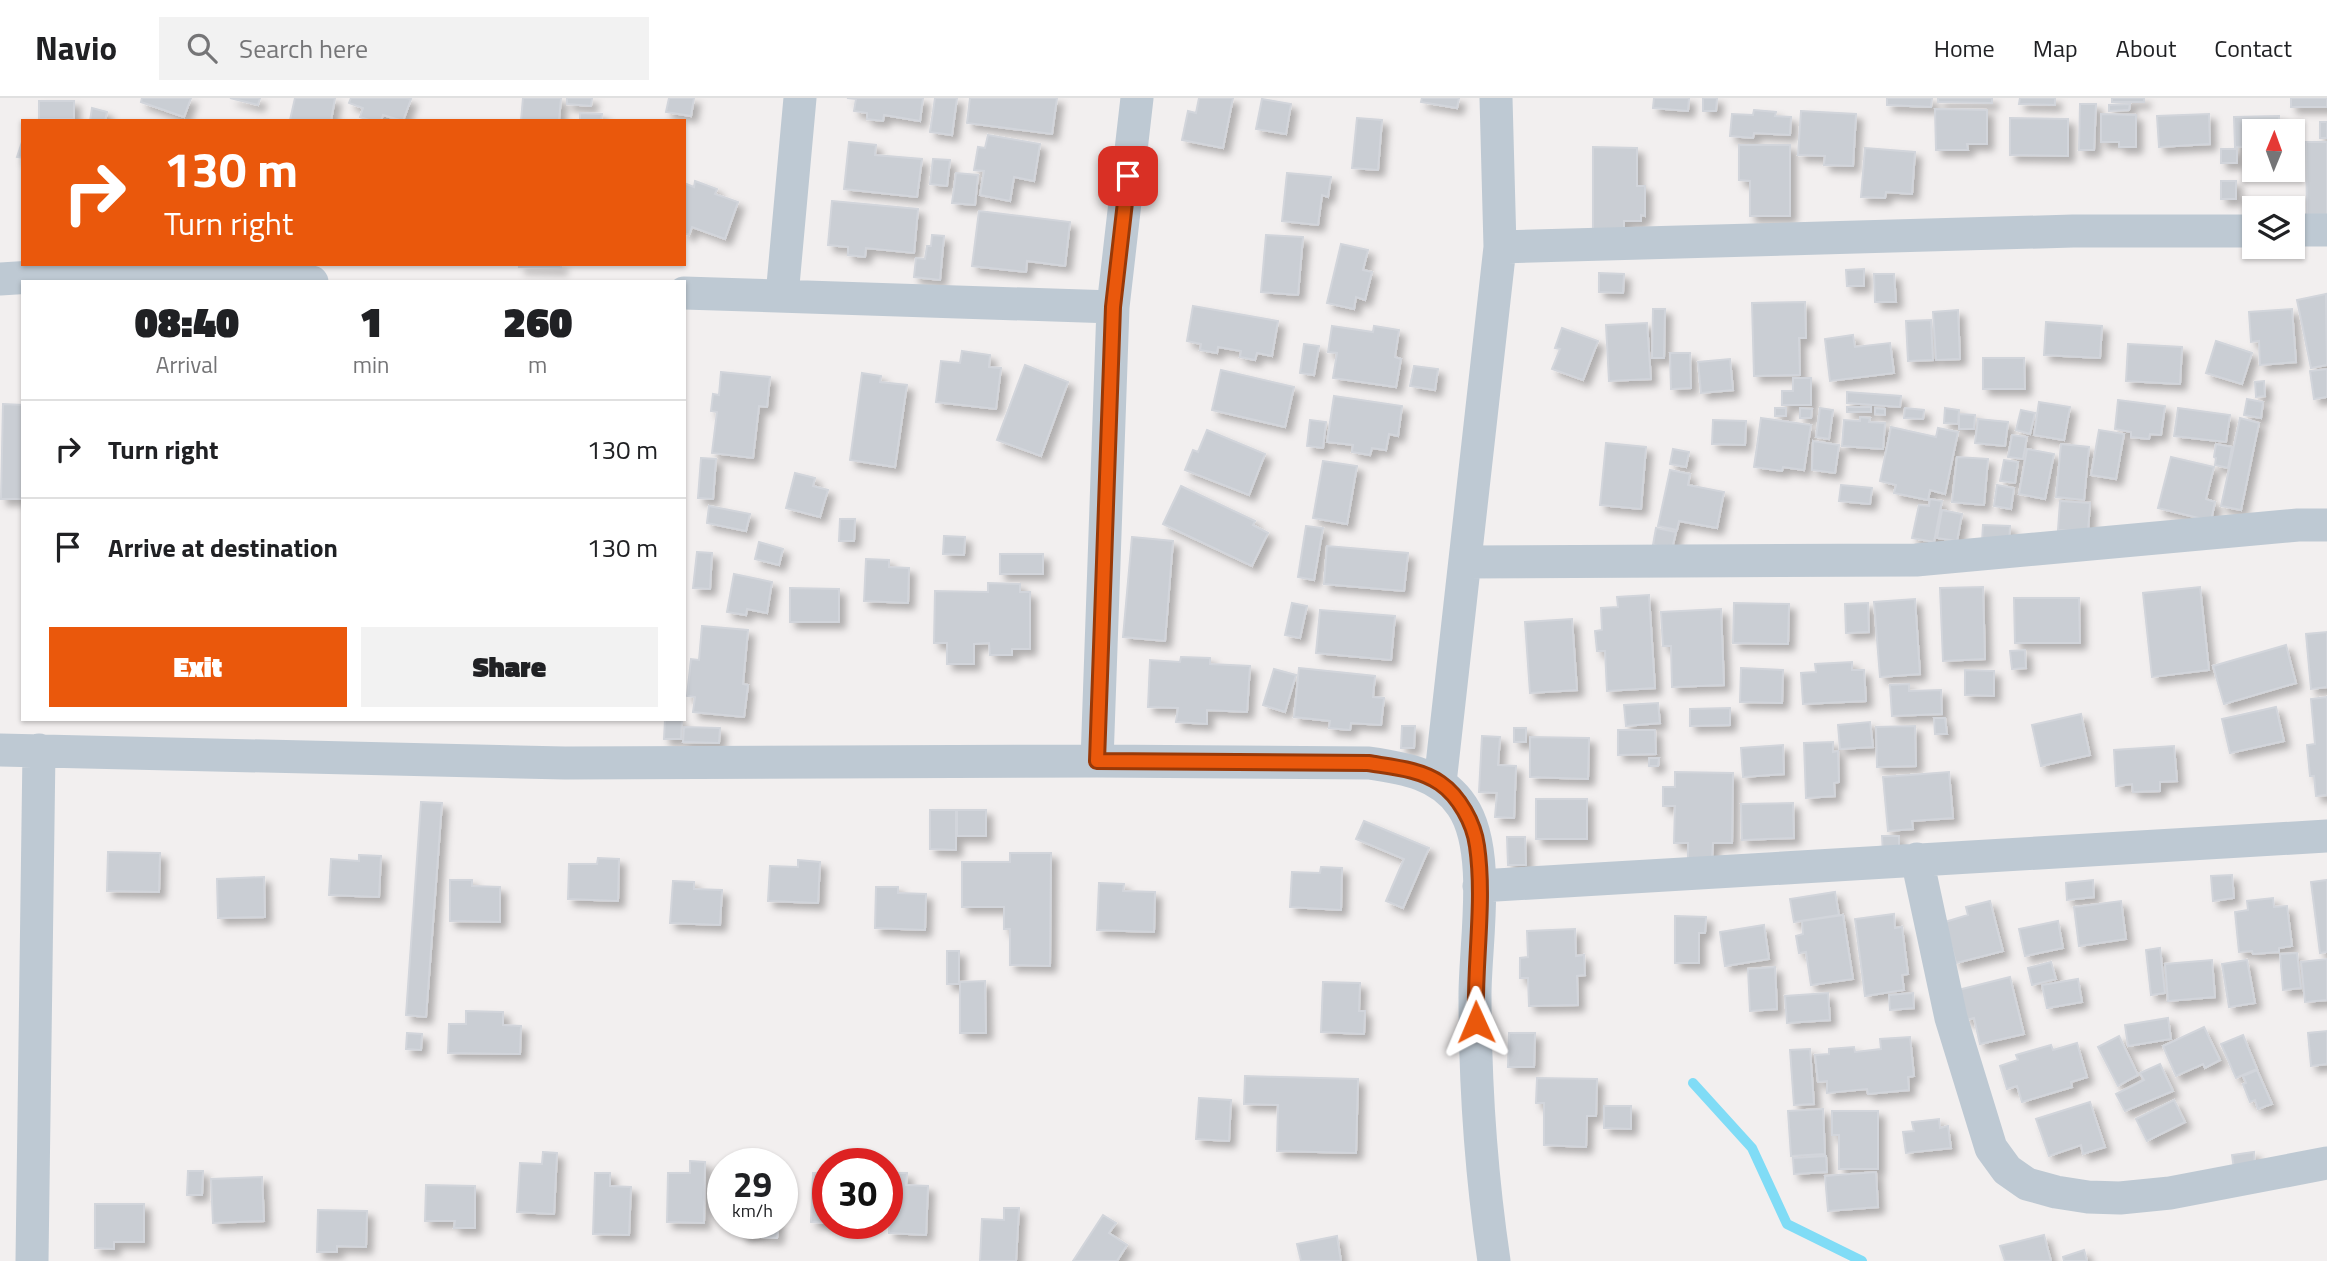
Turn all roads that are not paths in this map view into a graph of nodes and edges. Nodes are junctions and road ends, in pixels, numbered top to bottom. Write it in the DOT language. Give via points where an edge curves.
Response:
graph roads {
  1 [pos="800,98"];
  2 [pos="1137,98"];
  3 [pos="1496,98"];
  4 [pos="2242,230"];
  5 [pos="2305,230"];
  6 [pos="2327,230"];
  7 [pos="1500,247"];
  8 [pos="0,279"];
  9 [pos="241,280"];
  10 [pos="686,293"];
  11 [pos="782,296"];
  12 [pos="1113,307"];
  13 [pos="2327,525"];
  14 [pos="1465,562"];
  15 [pos="0,750"];
  16 [pos="39,750"];
  17 [pos="1097,761"];
  18 [pos="1440,783"];
  19 [pos="2327,836"];
  20 [pos="1917,859"];
  21 [pos="1479,886"];
  22 [pos="2327,1163"];
  23 [pos="32,1261"];
  24 [pos="1494,1261"];
  1 -- 11 [label="street"];
  2 -- 12 [label="street"];
  3 -- 7 [label="street"];
  4 -- 7 [label="street"];
  5 -- 6 [label="street"];
  7 -- 14 [label="street"];
  8 -- 9 [label="street" via="64,275"];
  10 -- 11 [label="street"];
  11 -- 12 [label="street"];
  12 -- 17 [label="street"];
  13 -- 14 [label="street" via="1916,560"];
  14 -- 18 [label="street"];
  15 -- 16 [label="street"];
  16 -- 17 [label="street" via="565,763"];
  16 -- 23 [label="street"];
  17 -- 18 [label="street" via="1368,763 1406,769"];
  18 -- 21 [label="street" via="1463,806 1477,843"];
  19 -- 20 [label="street"];
  20 -- 21 [label="street"];
  20 -- 22 [label="street" via="1951,1018 1991,1148 2007,1170 2027,1184 2056,1192 2120,1198"];
  21 -- 24 [label="street" via="1475,995 1479,1103 1484,1194"];
}
